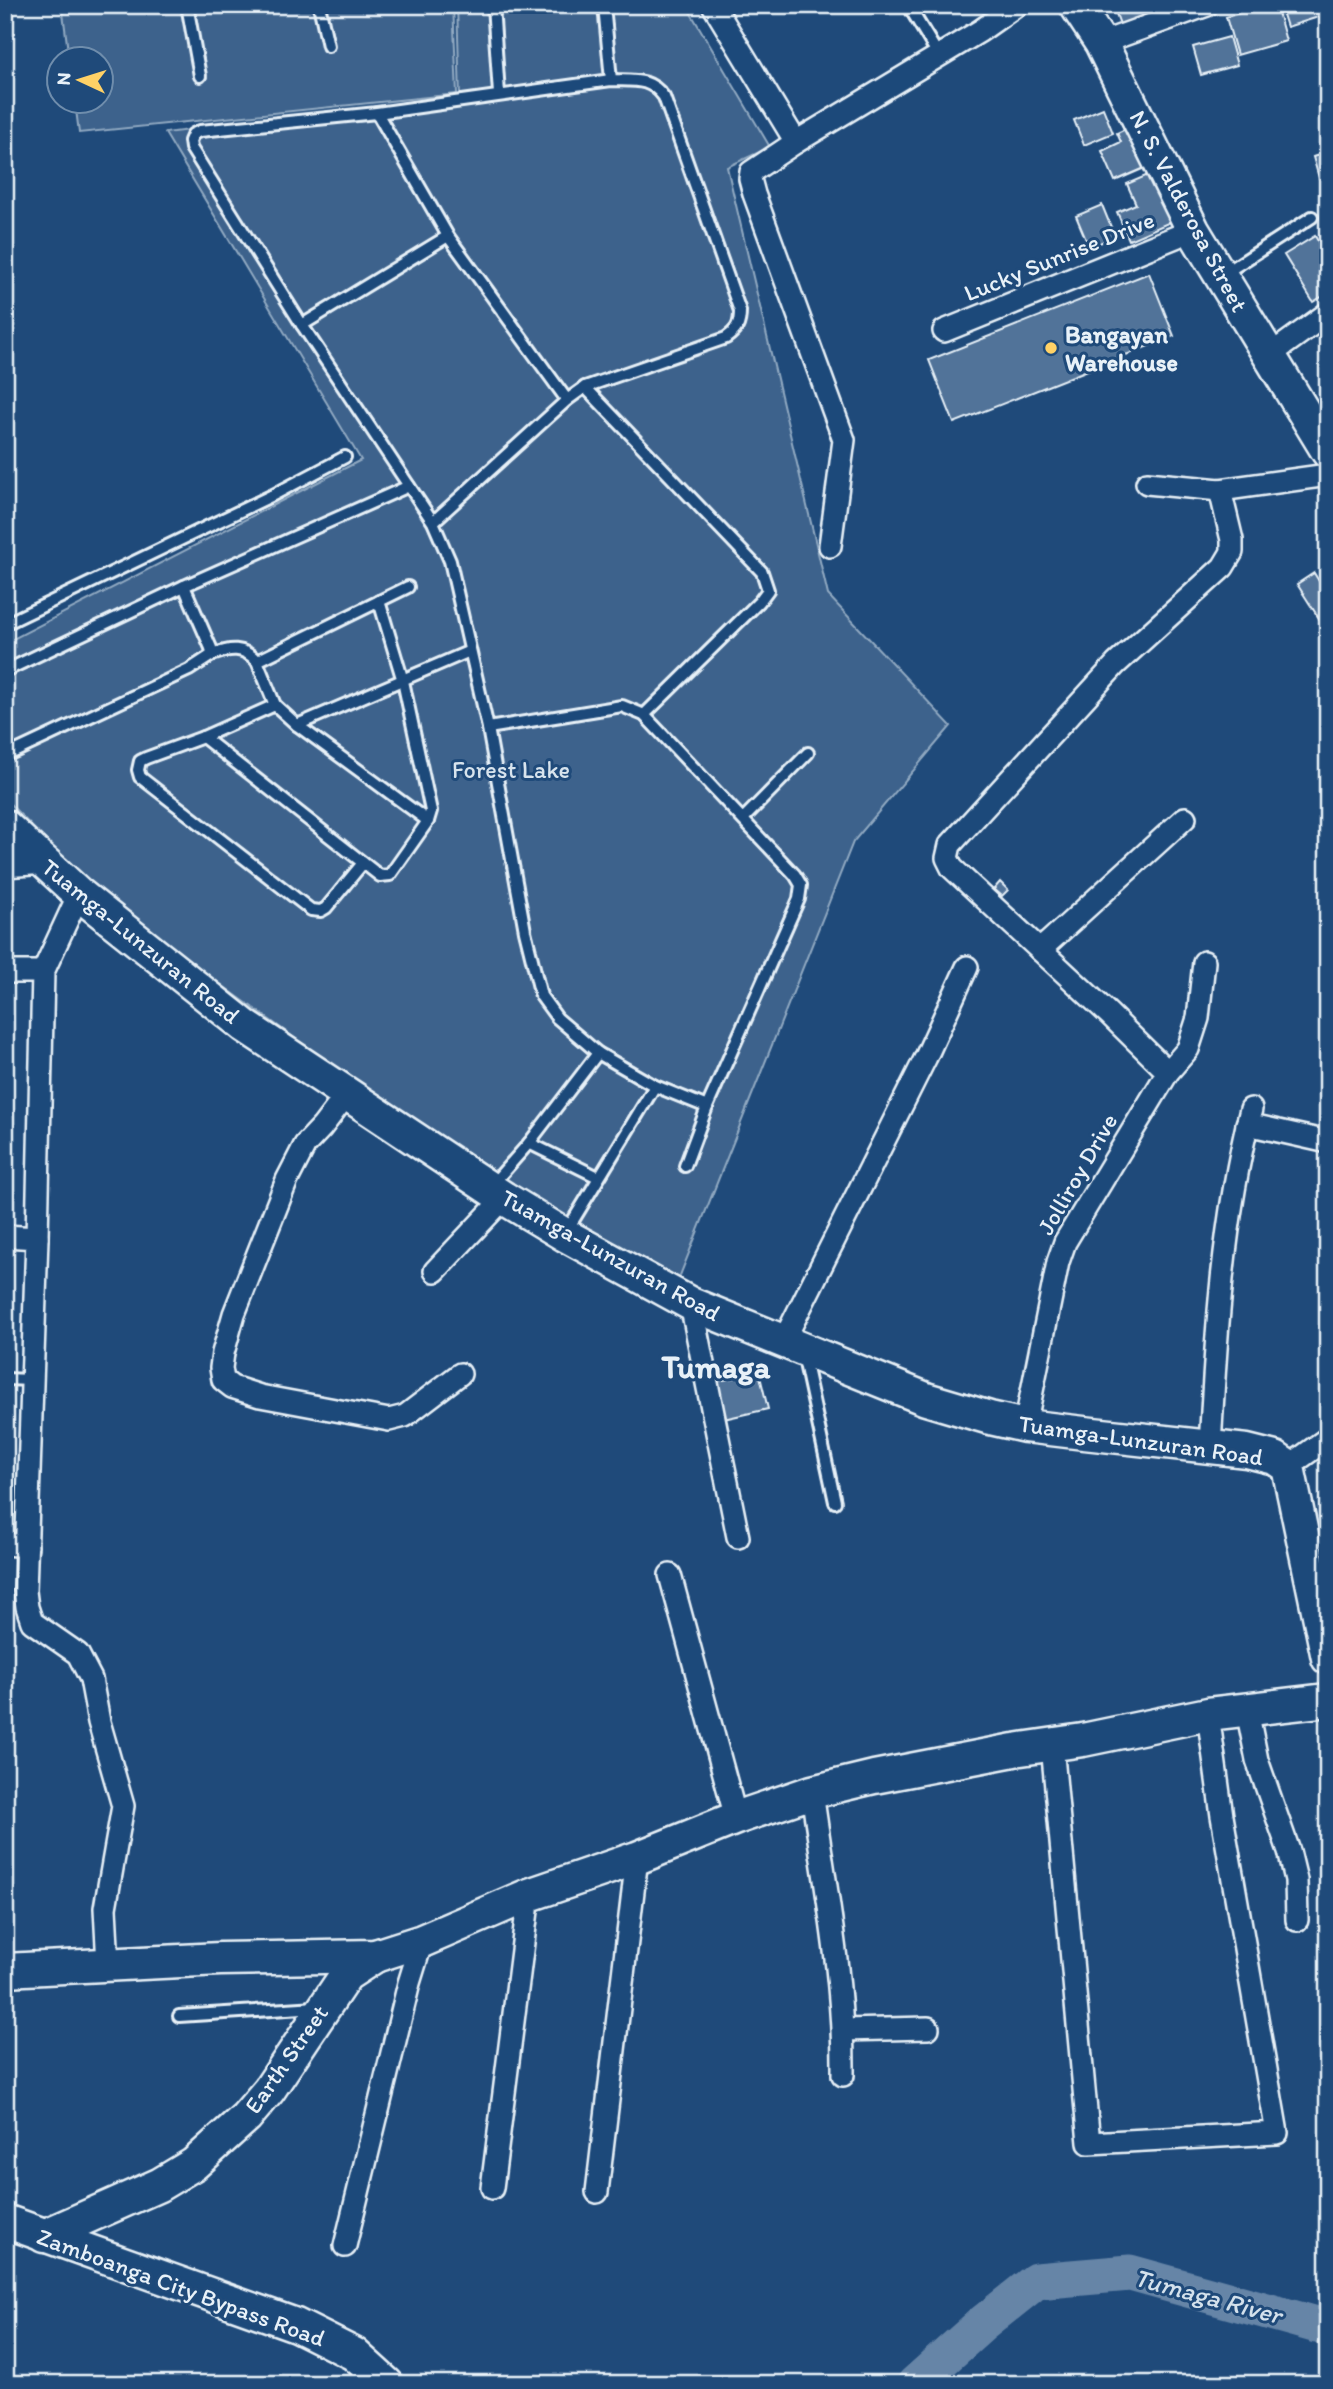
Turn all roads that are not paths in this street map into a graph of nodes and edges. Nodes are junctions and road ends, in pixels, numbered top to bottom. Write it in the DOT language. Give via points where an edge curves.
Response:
graph roads {
  1 [pos="187,5"];
  2 [pos="319,5"];
  3 [pos="493,5"];
  4 [pos="604,5"];
  5 [pos="713,5"];
  6 [pos="908,5"];
  7 [pos="1017,5"];
  8 [pos="1076,5"];
  9 [pos="1207,5"];
  10 [pos="1101,43"];
  11 [pos="328,46"];
  12 [pos="939,56"];
  13 [pos="200,76"];
  14 [pos="611,80"];
  15 [pos="499,94"];
  16 [pos="377,113"];
  17 [pos="796,142"];
  18 [pos="1312,217"];
  19 [pos="1193,230"];
  20 [pos="449,236"];
  21 [pos="1220,277"];
  22 [pos="1328,313"];
  23 [pos="302,326"];
  24 [pos="944,331"];
  25 [pos="1269,355"];
  26 [pos="585,387"];
  27 [pos="567,400"];
  28 [pos="1328,452"];
  29 [pos="345,457"];
  30 [pos="1328,475"];
  31 [pos="1147,483"];
  32 [pos="409,486"];
  33 [pos="1220,489"];
  34 [pos="433,522"];
  35 [pos="830,546"];
  36 [pos="184,586"];
  37 [pos="408,587"];
  38 [pos="379,601"];
  39 [pos="5,624"];
  40 [pos="470,650"];
  41 [pos="212,655"];
  42 [pos="257,661"];
  43 [pos="5,671"];
  44 [pos="404,681"];
  45 [pos="275,705"];
  46 [pos="644,715"];
  47 [pos="298,725"];
  48 [pos="488,728"];
  49 [pos="203,737"];
  50 [pos="5,753"];
  51 [pos="808,753"];
  52 [pos="1185,818"];
  53 [pos="743,819"];
  54 [pos="428,821"];
  55 [pos="5,827"];
  56 [pos="45,863"];
  57 [pos="363,863"];
  58 [pos="5,866"];
  59 [pos="79,894"];
  60 [pos="1040,950"];
  61 [pos="1205,962"];
  62 [pos="967,967"];
  63 [pos="5,972"];
  64 [pos="43,972"];
  65 [pos="598,1053"];
  66 [pos="1168,1072"];
  67 [pos="655,1086"];
  68 [pos="347,1094"];
  69 [pos="707,1107"];
  70 [pos="1328,1142"];
  71 [pos="529,1143"];
  72 [pos="685,1166"];
  73 [pos="598,1177"];
  74 [pos="497,1193"];
  75 [pos="565,1235"];
  76 [pos="5,1236"];
  77 [pos="37,1238"];
  78 [pos="435,1271"];
  79 [pos="691,1304"];
  80 [pos="793,1346"];
  81 [pos="460,1374"];
  82 [pos="5,1379"];
  83 [pos="32,1380"];
  84 [pos="1024,1426"];
  85 [pos="1328,1438"];
  86 [pos="1210,1447"];
  87 [pos="1288,1467"];
  88 [pos="835,1502"];
  89 [pos="738,1537"];
  90 [pos="5,1544"];
  91 [pos="27,1546"];
  92 [pos="670,1575"];
  93 [pos="1328,1658"];
  94 [pos="1328,1700"];
  95 [pos="1247,1710"];
  96 [pos="1208,1714"];
  97 [pos="1052,1745"];
  98 [pos="812,1792"];
  99 [pos="736,1818"];
  100 [pos="638,1858"];
  101 [pos="529,1895"];
  102 [pos="1297,1920"];
  103 [pos="422,1941"];
  104 [pos="375,1956"];
  105 [pos="108,1965"];
  106 [pos="5,1970"];
  107 [pos="324,2007"];
  108 [pos="179,2016"];
  109 [pos="928,2028"];
  110 [pos="843,2030"];
  111 [pos="843,2076"];
  112 [pos="492,2188"];
  113 [pos="597,2192"];
  114 [pos="5,2221"];
  115 [pos="44,2235"];
  116 [pos="345,2246"];
  117 [pos="387,2384"];
  1 -- 13 [label="lane"];
  2 -- 11 [label="lane"];
  3 -- 15 [label="lane"];
  4 -- 14 [label="lane"];
  5 -- 17 [label="street"];
  6 -- 12 [label="lane"];
  7 -- 12 [label="street"];
  8 -- 10 [label="main road, N. S. Valderosa Street"];
  9 -- 10 [label="street"];
  10 -- 19 [label="main road, N. S. Valderosa Street"];
  12 -- 17 [label="street"];
  14 -- 15 [label="lane"];
  14 -- 26 [label="lane" via="645,82 657,87 664,97 740,311 740,322 726,338"];
  15 -- 16 [label="lane"];
  16 -- 20 [label="lane"];
  16 -- 23 [label="lane" via="200,131 190,141"];
  17 -- 35 [label="street" via="751,172 750,179 844,440"];
  18 -- 21 [label="lane"];
  19 -- 21 [label="main road, N. S. Valderosa Street"];
  19 -- 24 [label="street, Lucky Sunrise Drive"];
  20 -- 23 [label="lane"];
  20 -- 27 [label="lane"];
  21 -- 25 [label="main road, N. S. Valderosa Street"];
  22 -- 25 [label="street"];
  23 -- 32 [label="lane"];
  25 -- 28 [label="main road, N. S. Valderosa Street"];
  26 -- 27 [label="lane"];
  26 -- 46 [label="lane" via="762,572 768,590"];
  27 -- 34 [label="lane"];
  29 -- 39 [label="lane"];
  30 -- 33 [label="street"];
  31 -- 33 [label="street"];
  32 -- 34 [label="lane"];
  32 -- 36 [label="lane"];
  33 -- 60 [label="street" via="1232,540 1232,552 1223,567 1116,664 950,845 947,858 952,869"];
  34 -- 40 [label="lane" via="450,561"];
  36 -- 41 [label="lane"];
  36 -- 43 [label="lane"];
  37 -- 38 [label="lane"];
  38 -- 42 [label="lane"];
  38 -- 44 [label="lane"];
  40 -- 44 [label="lane"];
  40 -- 48 [label="lane"];
  41 -- 42 [label="lane" via="239,649"];
  41 -- 50 [label="lane" via="189,670"];
  42 -- 45 [label="lane"];
  44 -- 47 [label="lane"];
  44 -- 54 [label="lane" via="430,801"];
  45 -- 47 [label="lane"];
  45 -- 49 [label="lane"];
  46 -- 48 [label="lane" via="622,706"];
  46 -- 53 [label="lane"];
  47 -- 54 [label="lane"];
  48 -- 65 [label="lane" via="541,996 558,1018"];
  49 -- 57 [label="lane"];
  49 -- 57 [label="lane" via="140,761 140,776 312,910 326,908"];
  51 -- 53 [label="lane"];
  52 -- 60 [label="street"];
  53 -- 69 [label="lane" via="801,885 799,899"];
  54 -- 57 [label="lane" via="390,875 380,876"];
  55 -- 56 [label="main road, Tuamga-Lunzuran Road"];
  56 -- 58 [label="street"];
  56 -- 59 [label="main road, Tuamga-Lunzuran Road"];
  59 -- 64 [label="street"];
  59 -- 68 [label="main road, Tuamga-Lunzuran Road" via="245,1026"];
  60 -- 66 [label="street"];
  61 -- 66 [label="street, Jolliroy Drive" via="1198,1018 1188,1049"];
  62 -- 80 [label="street"];
  63 -- 64 [label="street"];
  64 -- 77 [label="street"];
  65 -- 67 [label="lane"];
  65 -- 71 [label="lane"];
  66 -- 84 [label="street, Jolliroy Drive" via="1065,1242"];
  67 -- 69 [label="lane"];
  67 -- 73 [label="lane"];
  68 -- 74 [label="main road, Tuamga-Lunzuran Road"];
  68 -- 81 [label="street" via="305,1145 287,1180 234,1314 222,1353 223,1380 232,1388 260,1395 388,1420 405,1416"];
  69 -- 72 [label="lane"];
  70 -- 86 [label="street" via="1249,1116 1224,1245"];
  71 -- 73 [label="lane"];
  71 -- 74 [label="lane"];
  73 -- 75 [label="lane"];
  74 -- 75 [label="main road, Tuamga-Lunzuran Road"];
  74 -- 78 [label="street"];
  75 -- 79 [label="main road, Tuamga-Lunzuran Road"];
  76 -- 77 [label="street"];
  77 -- 83 [label="street"];
  79 -- 80 [label="main road, Tuamga-Lunzuran Road"];
  79 -- 89 [label="street"];
  80 -- 84 [label="main road, Tuamga-Lunzuran Road" via="926,1399"];
  80 -- 88 [label="lane"];
  82 -- 83 [label="lane"];
  83 -- 91 [label="street"];
  84 -- 86 [label="main road, Tuamga-Lunzuran Road"];
  85 -- 87 [label="street"];
  86 -- 87 [label="main road, Tuamga-Lunzuran Road" via="1275,1458"];
  87 -- 93 [label="main road, Tuamga-Lunzuran Road"];
  90 -- 91 [label="street"];
  91 -- 105 [label="street" via="25,1591 32,1622 78,1654 91,1679 123,1806 105,1909"];
  92 -- 99 [label="street"];
  94 -- 95 [label="main road"];
  95 -- 96 [label="main road"];
  95 -- 102 [label="street" via="1257,1760 1296,1880"];
  96 -- 97 [label="main road"];
  96 -- 97 [label="street" via="1277,2133 1089,2143"];
  97 -- 98 [label="main road"];
  98 -- 99 [label="main road"];
  98 -- 110 [label="street"];
  99 -- 100 [label="main road"];
  100 -- 101 [label="main road"];
  100 -- 113 [label="street"];
  101 -- 103 [label="main road"];
  101 -- 112 [label="street"];
  103 -- 104 [label="main road"];
  103 -- 116 [label="street"];
  104 -- 105 [label="main road"];
  104 -- 107 [label="main road, Earth Street" via="346,1975"];
  105 -- 106 [label="main road"];
  107 -- 108 [label="lane"];
  107 -- 115 [label="main road, Earth Street" via="269,2090 194,2164 159,2185"];
  109 -- 110 [label="street"];
  110 -- 111 [label="street"];
  114 -- 115 [label="main road, Zamboanga City Bypass Road"];
  115 -- 117 [label="main road, Zamboanga City Bypass Road" via="296,2325 354,2354"];
}
